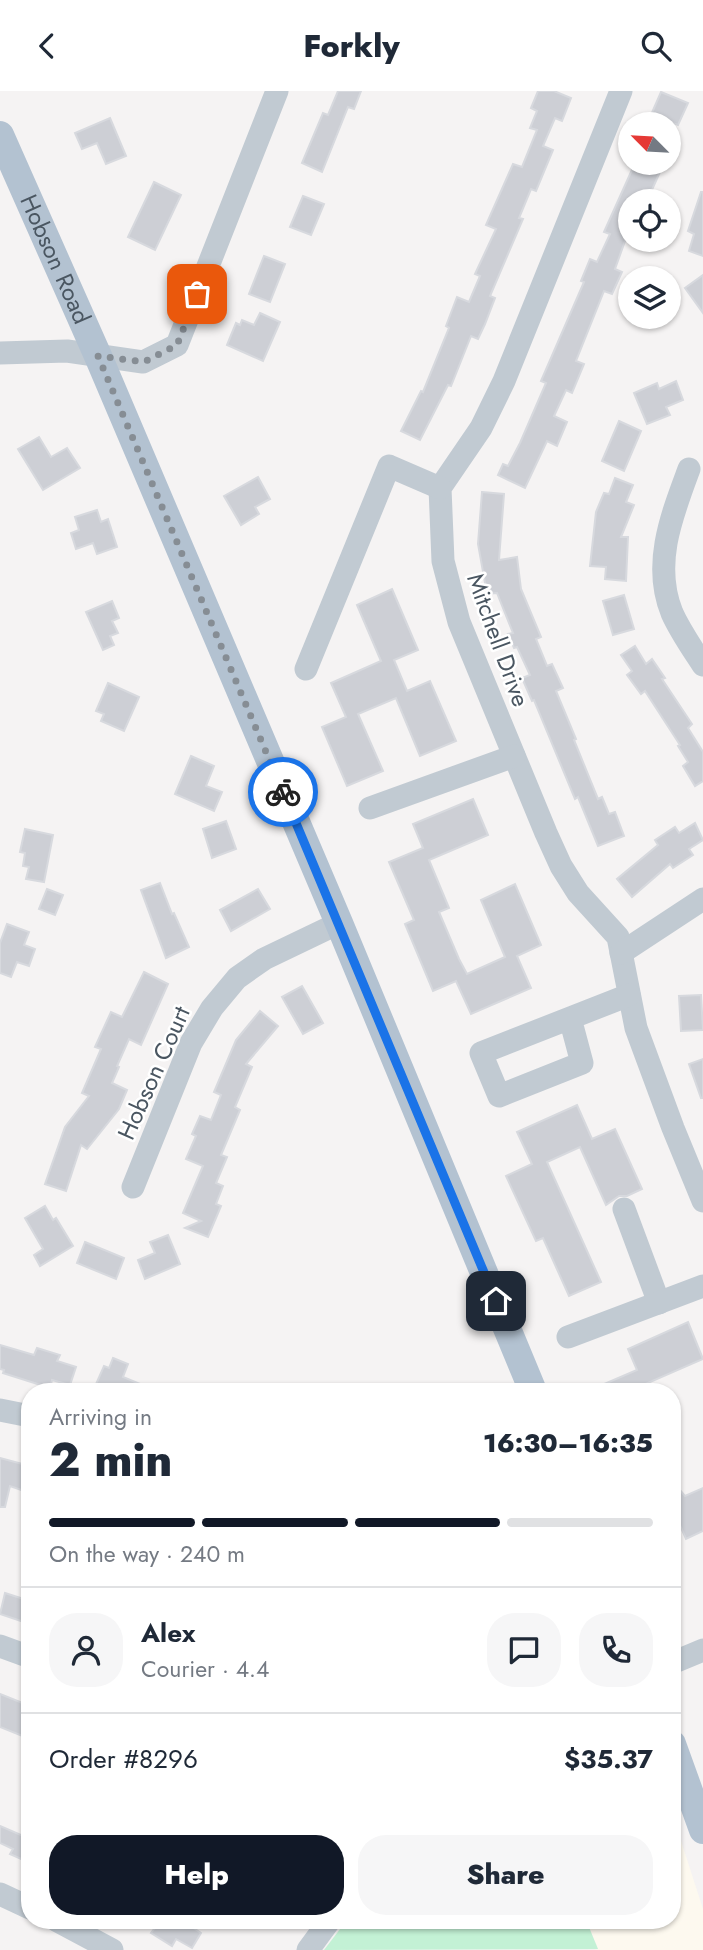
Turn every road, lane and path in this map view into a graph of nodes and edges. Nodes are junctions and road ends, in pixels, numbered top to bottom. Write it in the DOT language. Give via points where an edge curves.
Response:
graph roads {
  1 [pos="277,91"];
  2 [pos="621,91"];
  3 [pos="0,135"];
  4 [pos="0,353"];
  5 [pos="98,356"];
  6 [pos="689,469"];
  7 [pos="440,488"];
  8 [pos="703,665"];
  9 [pos="306,669"];
  10 [pos="514,756"];
  11 [pos="370,808"];
  12 [pos="703,899"];
  13 [pos="339,923"];
  14 [pos="621,953"];
  15 [pos="629,995"];
  16 [pos="570,1018"];
  17 [pos="133,1187"];
  18 [pos="703,1201"];
  19 [pos="624,1209"];
  20 [pos="703,1286"];
  21 [pos="659,1303"];
  22 [pos="568,1337"];
  23 [pos="530,1383"];
  24 [pos="0,1410"];
  25 [pos="21,1414"];
  26 [pos="0,1646"];
  27 [pos="703,1650"];
  28 [pos="21,1654"];
  29 [pos="681,1659"];
  30 [pos="681,1769"];
  31 [pos="703,1829"];
  32 [pos="0,1894"];
  33 [pos="21,1904"];
  34 [pos="73,1929"];
  35 [pos="323,1929"];
  36 [pos="112,1950"];
  37 [pos="308,1950"];
  1 -- 5 [label="street" via="177,345 144,362"];
  2 -- 7 [label="street" via="504,381 481,428"];
  3 -- 5 [label="main road, Hobson Road"];
  4 -- 5 [label="street" via="67,351"];
  5 -- 13 [label="main road, Hobson Road"];
  6 -- 8 [label="street" via="669,524 664,571 671,612"];
  7 -- 9 [label="street" via="389,466"];
  7 -- 10 [label="street, Mitchell Drive" via="449,589"];
  10 -- 11 [label="street"];
  10 -- 14 [label="street, Mitchell Drive" via="561,866 578,893 618,937"];
  12 -- 14 [label="street"];
  13 -- 17 [label="street, Hobson Court" via="264,958 237,978 212,1008 191,1043"];
  13 -- 23 [label="main road, Hobson Road"];
  14 -- 15 [label="street, Mitchell Drive"];
  15 -- 16 [label="street"];
  15 -- 18 [label="street, Mitchell Drive" via="636,1028"];
  19 -- 21 [label="street"];
  20 -- 21 [label="street"];
  21 -- 22 [label="street"];
  24 -- 25 [label="street"];
  26 -- 28 [label="street"];
  27 -- 29 [label="street"];
  30 -- 31 [label="main road"];
  32 -- 33 [label="street"];
  34 -- 36 [label="street"];
  35 -- 37 [label="street"];
}
